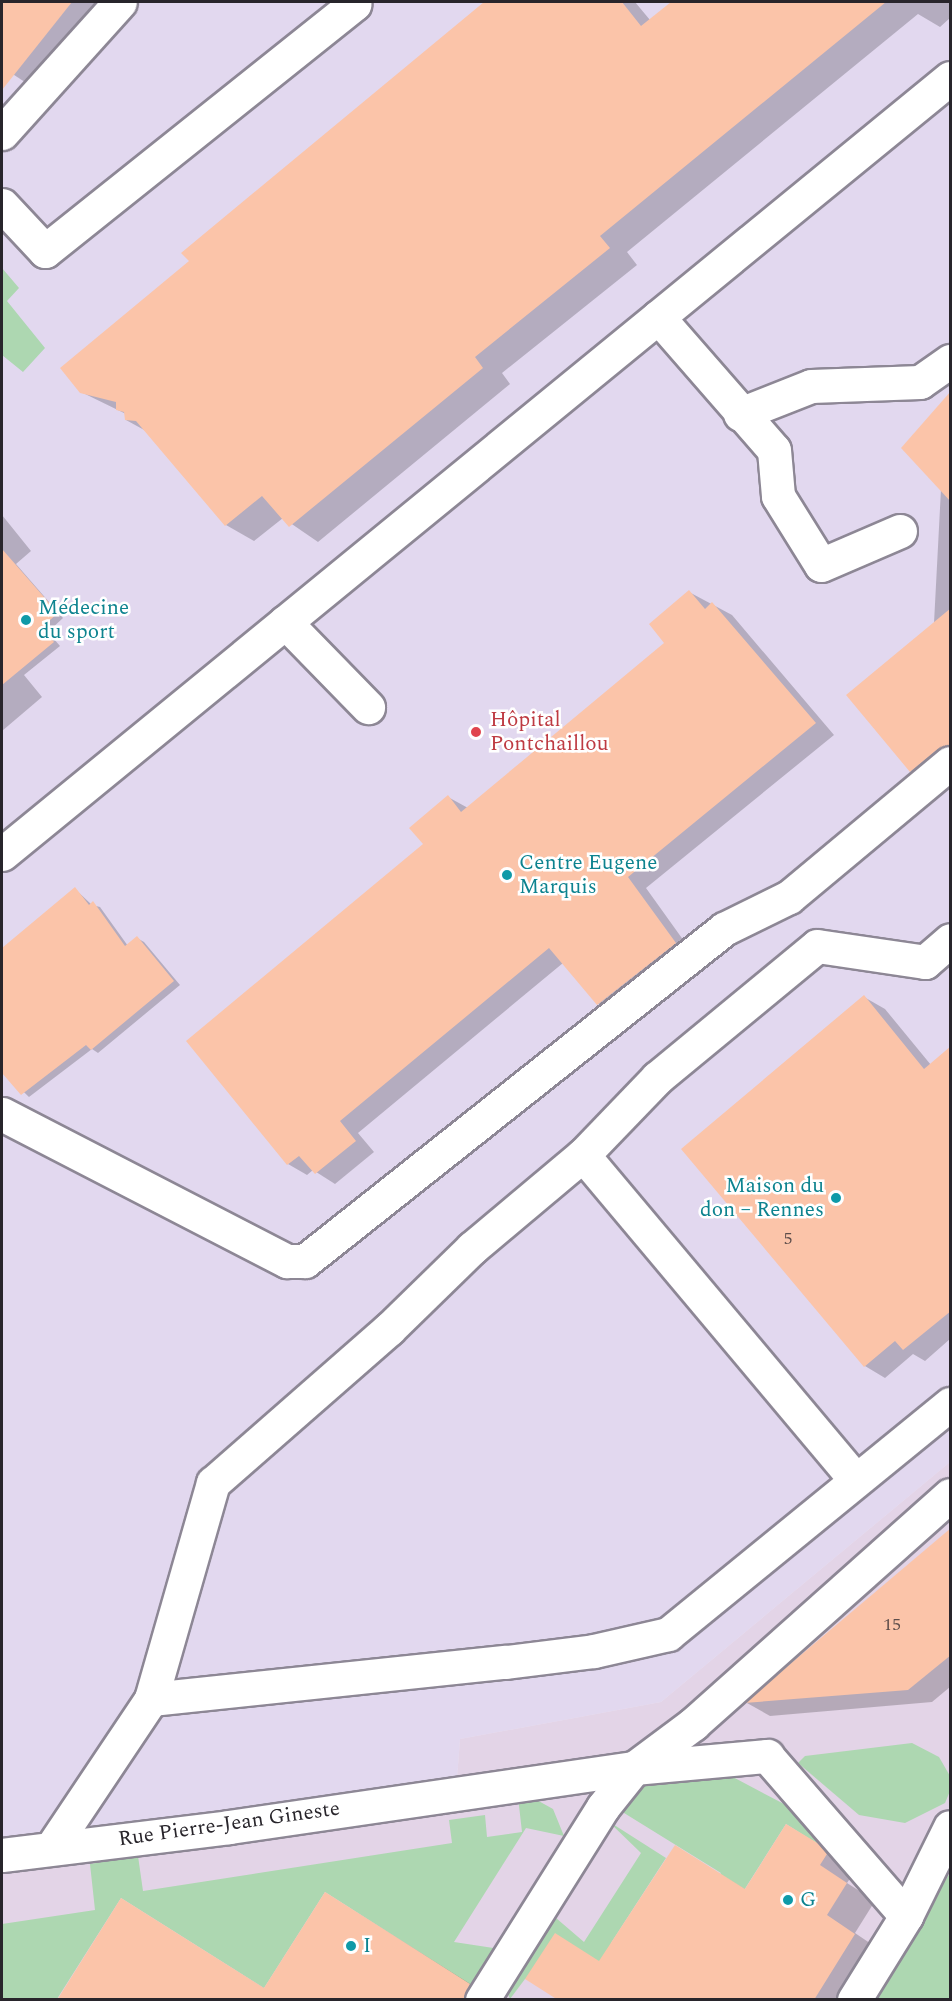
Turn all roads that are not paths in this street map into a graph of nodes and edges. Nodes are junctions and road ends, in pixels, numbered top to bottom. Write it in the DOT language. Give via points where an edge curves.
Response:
graph roads {
  1 [pos="120,2"];
  2 [pos="351,2"];
  3 [pos="951,78"];
  4 [pos="2,133"];
  5 [pos="2,205"];
  6 [pos="657,317"];
  7 [pos="951,361"];
  8 [pos="740,414"];
  9 [pos="900,531"];
  10 [pos="285,622"];
  11 [pos="368,707"];
  12 [pos="951,763"];
  13 [pos="2,854"];
  14 [pos="951,940"];
  15 [pos="2,1114"];
  16 [pos="583,1155"];
  17 [pos="951,1404"];
  18 [pos="855,1479"];
  19 [pos="951,1495"];
  20 [pos="151,1699"];
  21 [pos="634,1768"];
  22 [pos="951,1827"];
  23 [pos="52,1847"];
  24 [pos="2,1855"];
  25 [pos="906,1916"];
  26 [pos="482,2000"];
  27 [pos="854,2000"];
  1 -- 4 [label="street"];
  2 -- 5 [label="street" via="354,4 45,251"];
  3 -- 6 [label="street"];
  6 -- 8 [label="street"];
  6 -- 10 [label="street"];
  7 -- 8 [label="street" via="920,382 811,386"];
  8 -- 9 [label="street" via="774,450 778,496 821,565"];
  10 -- 11 [label="street"];
  10 -- 13 [label="street"];
  12 -- 15 [label="street" via="789,897 724,929 305,1261 287,1262"];
  14 -- 16 [label="street" via="925,962 817,946 657,1078"];
  16 -- 18 [label="street"];
  16 -- 20 [label="street" via="472,1248 389,1329 213,1483"];
  17 -- 18 [label="street"];
  18 -- 20 [label="street" via="668,1634 594,1651 517,1661"];
  19 -- 21 [label="street" via="693,1724"];
  20 -- 23 [label="street"];
  21 -- 23 [label="street, Rue Pierre-Jean Gineste" via="229,1827"];
  21 -- 25 [label="street, Rue Pierre-Jean Gineste" via="767,1756"];
  21 -- 26 [label="street" via="603,1807"];
  22 -- 25 [label="street"];
  23 -- 24 [label="street, Rue Pierre-Jean Gineste"];
  25 -- 27 [label="street"];
}
